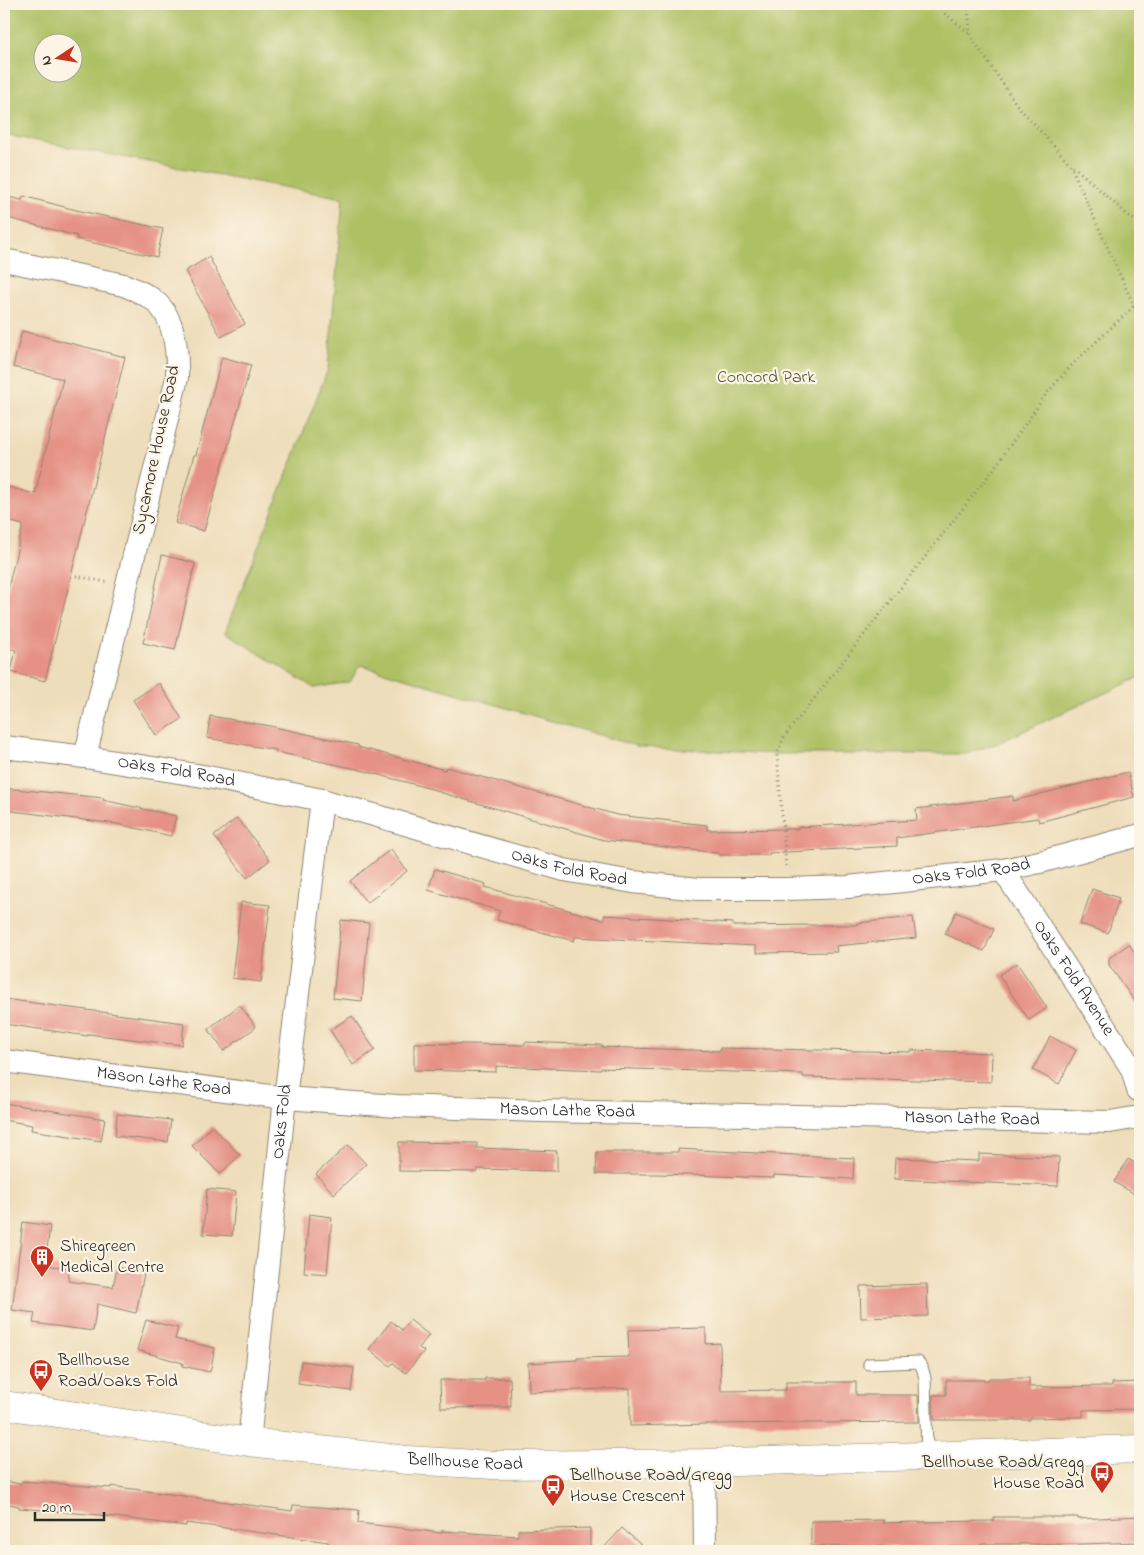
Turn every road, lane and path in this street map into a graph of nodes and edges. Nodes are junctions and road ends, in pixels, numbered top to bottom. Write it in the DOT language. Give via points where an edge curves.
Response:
graph roads {
  1 [pos="933,4"];
  2 [pos="968,4"];
  3 [pos="970,35"];
  4 [pos="1070,164"];
  5 [pos="1140,224"];
  6 [pos="5,265"];
  7 [pos="1134,306"];
  8 [pos="1140,326"];
  9 [pos="71,575"];
  10 [pos="126,586"];
  11 [pos="4,747"];
  12 [pos="85,757"];
  13 [pos="322,800"];
  14 [pos="1140,835"];
  15 [pos="1003,870"];
  16 [pos="787,890"];
  17 [pos="4,1060"];
  18 [pos="1139,1090"];
  19 [pos="285,1098"];
  20 [pos="1137,1120"];
  21 [pos="869,1364"];
  22 [pos="4,1405"];
  23 [pos="249,1442"];
  24 [pos="1140,1449"];
  25 [pos="927,1456"];
  26 [pos="704,1464"];
  27 [pos="705,1551"];
  1 -- 3 [label="path"];
  2 -- 3 [label="path"];
  3 -- 4 [label="path" via="1017,105"];
  4 -- 5 [label="path"];
  4 -- 7 [label="path"];
  6 -- 10 [label="street, Sycamore House Road" via="124,285 154,300 171,326 177,352 176,378"];
  7 -- 8 [label="path"];
  7 -- 16 [label="path" via="1073,364 1047,394 993,470 784,737 777,754"];
  9 -- 10 [label="path"];
  10 -- 12 [label="street, Sycamore House Road"];
  11 -- 12 [label="street, Oaks Fold Road"];
  12 -- 13 [label="street, Oaks Fold Road"];
  13 -- 16 [label="street, Oaks Fold Road" via="564,870 699,889"];
  13 -- 19 [label="street, Oaks Fold"];
  14 -- 15 [label="street, Oaks Fold Road"];
  15 -- 16 [label="street, Oaks Fold Road" via="848,887"];
  15 -- 18 [label="street, Oaks Fold Avenue" via="1132,1070"];
  17 -- 19 [label="street, Mason Lathe Road"];
  18 -- 20 [label="street, Oaks Fold Avenue" via="1124,1097 1125,1108"];
  19 -- 20 [label="street, Mason Lathe Road" via="542,1111"];
  19 -- 23 [label="street, Oaks Fold"];
  21 -- 25 [label="lane" via="918,1362 922,1367"];
  22 -- 23 [label="main road, Bellhouse Road"];
  23 -- 26 [label="main road, Bellhouse Road" via="493,1466"];
  24 -- 25 [label="main road, Bellhouse Road"];
  25 -- 26 [label="main road, Bellhouse Road"];
  26 -- 27 [label="street"];
}
